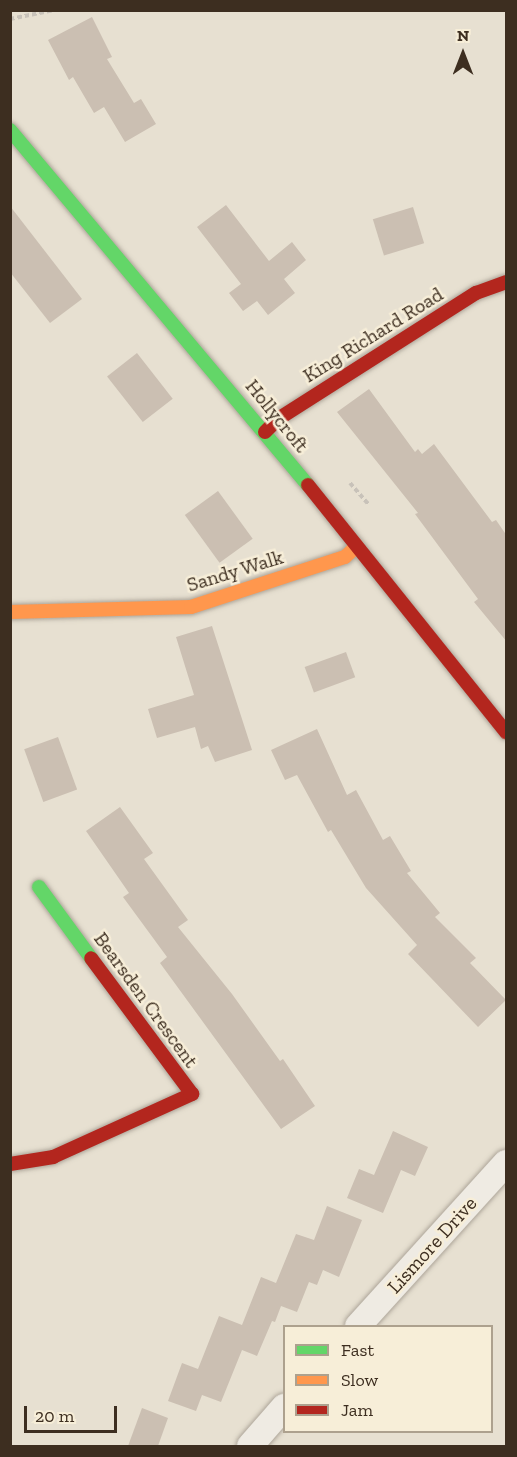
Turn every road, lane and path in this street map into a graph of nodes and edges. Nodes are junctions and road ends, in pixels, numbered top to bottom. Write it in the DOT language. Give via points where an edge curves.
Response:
graph roads {
  1 [pos="54,10"];
  2 [pos="10,19"];
  3 [pos="10,130"];
  4 [pos="507,282"];
  5 [pos="266,432"];
  6 [pos="357,546"];
  7 [pos="10,612"];
  8 [pos="507,732"];
  9 [pos="39,887"];
  10 [pos="507,1163"];
  11 [pos="10,1164"];
  12 [pos="359,1325"];
  13 [pos="283,1409"];
  14 [pos="250,1446"];
  1 -- 2 [label="path"];
  3 -- 5 [label="street, Hollycroft"];
  4 -- 5 [label="street, King Richard Road" via="476,293 278,419"];
  5 -- 6 [label="street, Hollycroft"];
  6 -- 7 [label="street, Sandy Walk" via="345,557 191,607"];
  6 -- 8 [label="street, Hollycroft"];
  9 -- 11 [label="street, Bearsden Crescent" via="192,1094 53,1157"];
  10 -- 12 [label="street, Lismore Drive"];
  13 -- 14 [label="street"];
}
